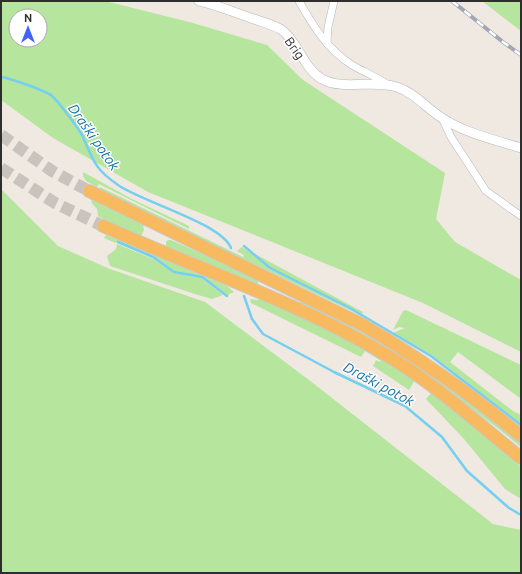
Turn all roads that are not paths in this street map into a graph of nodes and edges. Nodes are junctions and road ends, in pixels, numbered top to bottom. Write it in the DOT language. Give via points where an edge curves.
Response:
graph roads {
  1 [pos="199,1"];
  2 [pos="299,1"];
  3 [pos="334,1"];
  4 [pos="327,43"];
  5 [pos="389,85"];
  6 [pos="442,118"];
  7 [pos="521,148"];
  8 [pos="89,192"];
  9 [pos="521,216"];
  10 [pos="103,226"];
  11 [pos="521,436"];
  12 [pos="521,458"];
  1 -- 5 [label="street, Brig" via="282,30 307,65 326,81"];
  2 -- 4 [label="street, Brig" via="315,29"];
  3 -- 4 [label="street"];
  4 -- 5 [label="street, Brig" via="340,57"];
  5 -- 6 [label="street, Brig" via="414,96"];
  6 -- 7 [label="street, Brig" via="469,131"];
  6 -- 9 [label="street, Brig" via="458,150 486,191"];
  8 -- 11 [label="highway" via="363,325 423,361"];
  10 -- 12 [label="highway" via="290,305 381,351 430,383"];
}
